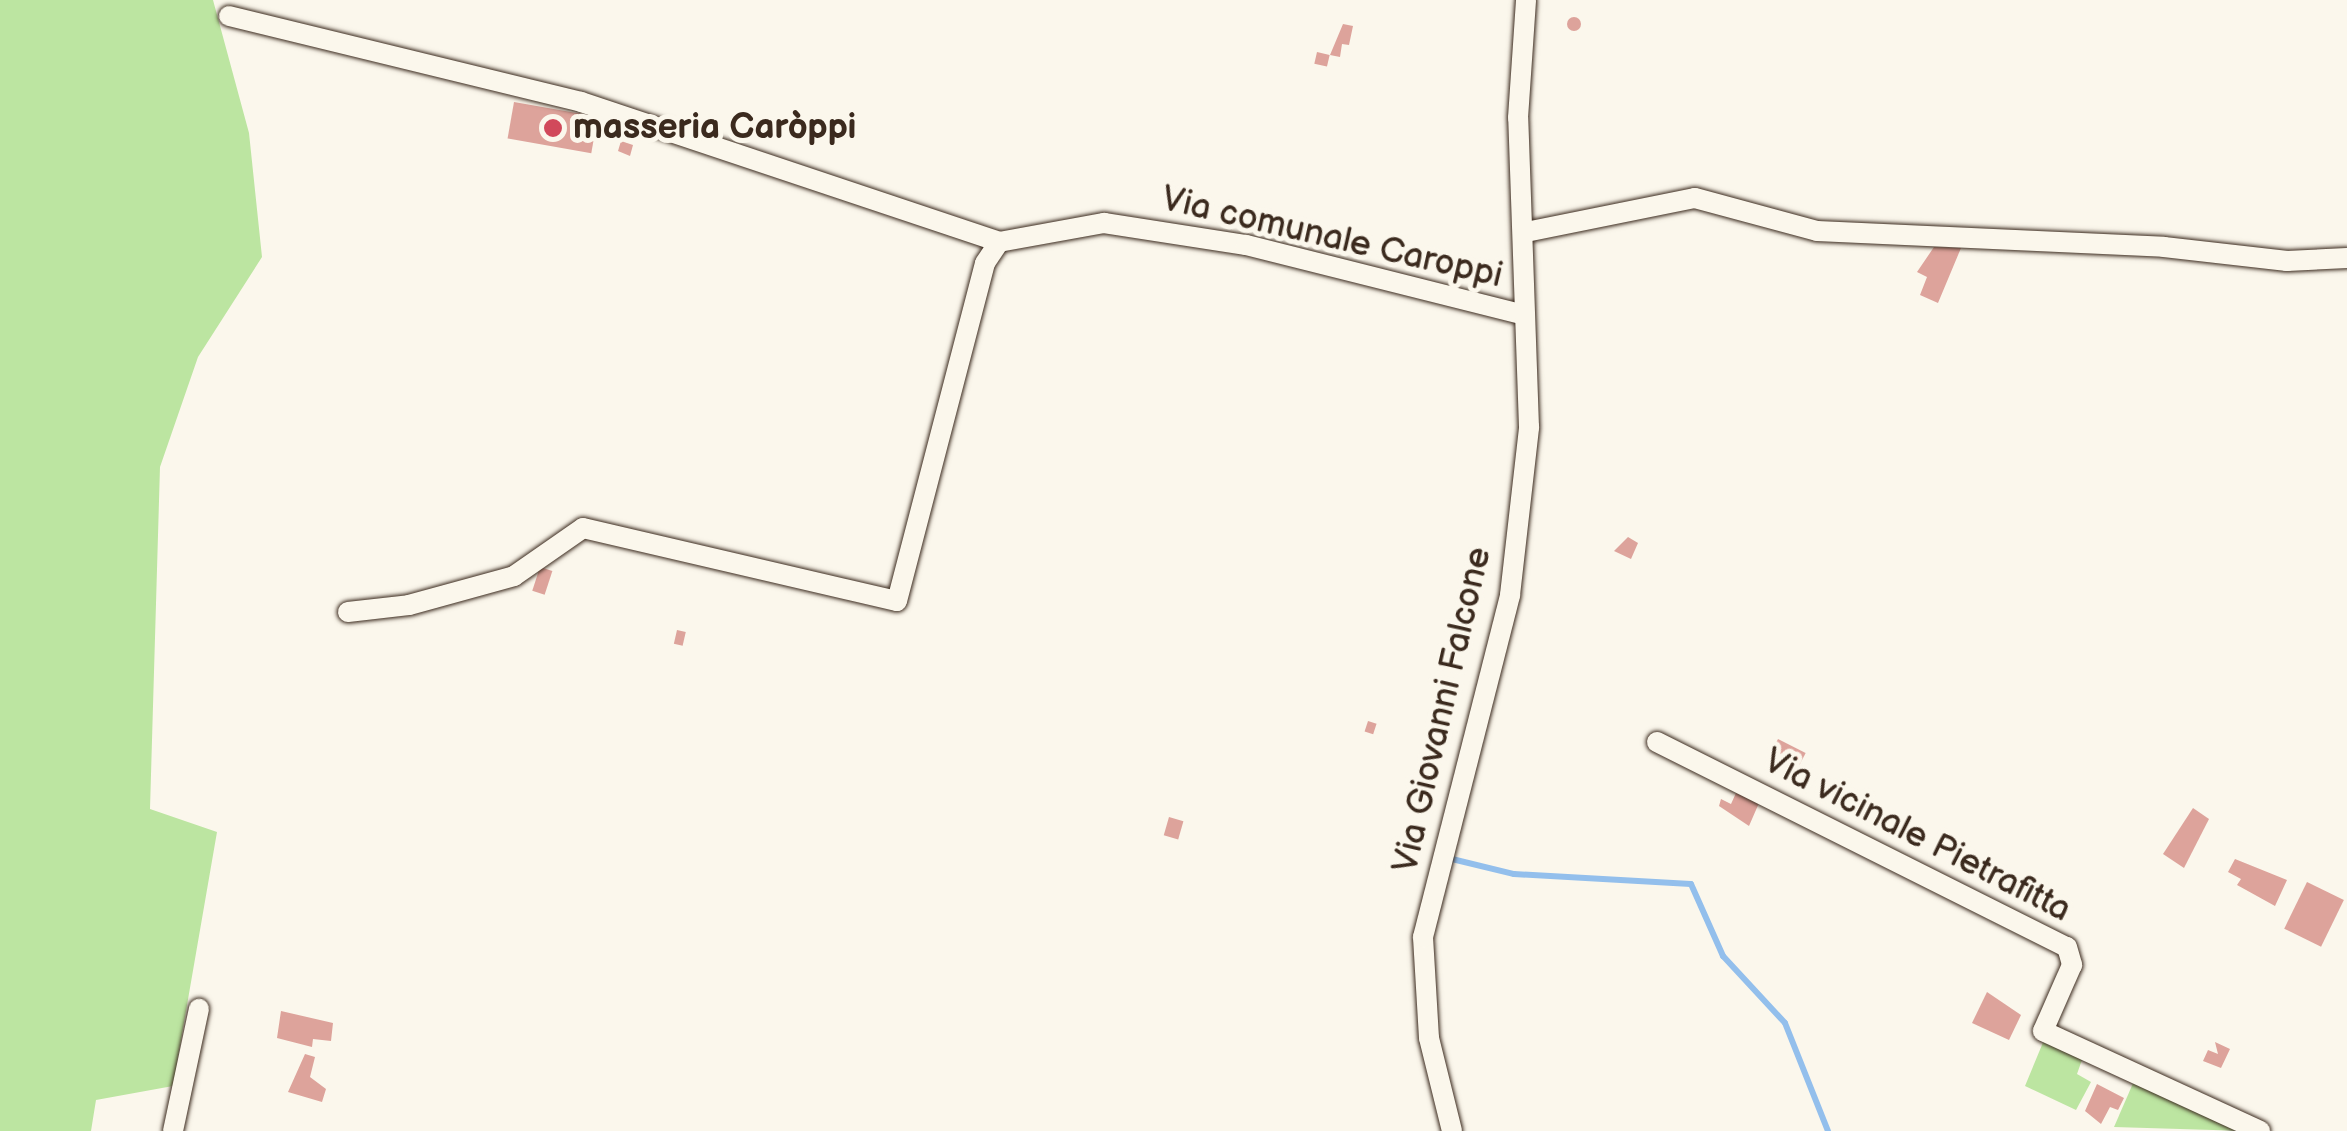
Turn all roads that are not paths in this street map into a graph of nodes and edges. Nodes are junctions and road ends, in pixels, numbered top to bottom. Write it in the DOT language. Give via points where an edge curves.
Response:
graph roads {
  1 [pos="1526,0"];
  2 [pos="230,16"];
  3 [pos="1526,232"];
  4 [pos="999,242"];
  5 [pos="2347,258"];
  6 [pos="1524,315"];
  7 [pos="348,612"];
  8 [pos="1658,742"];
  9 [pos="199,1010"];
  10 [pos="173,1131"];
  11 [pos="1452,1131"];
  12 [pos="2260,1131"];
  1 -- 3 [label="street, Via Giovanni Falcone" via="1518,118"];
  2 -- 4 [label="street" via="581,102"];
  3 -- 5 [label="street" via="1696,198 1818,231 2164,247 2287,261"];
  3 -- 6 [label="street, Via Giovanni Falcone"];
  4 -- 6 [label="street, Via comunale Caroppi" via="1104,223 1246,245"];
  4 -- 7 [label="street" via="984,262 897,601 583,528 514,576 409,606"];
  6 -- 11 [label="street, Via Giovanni Falcone" via="1529,427 1510,596 1424,937 1429,1038"];
  8 -- 12 [label="street, Via vicinale Pietrafitta" via="2068,947 2072,964 2042,1031"];
  9 -- 10 [label="street"];
}
